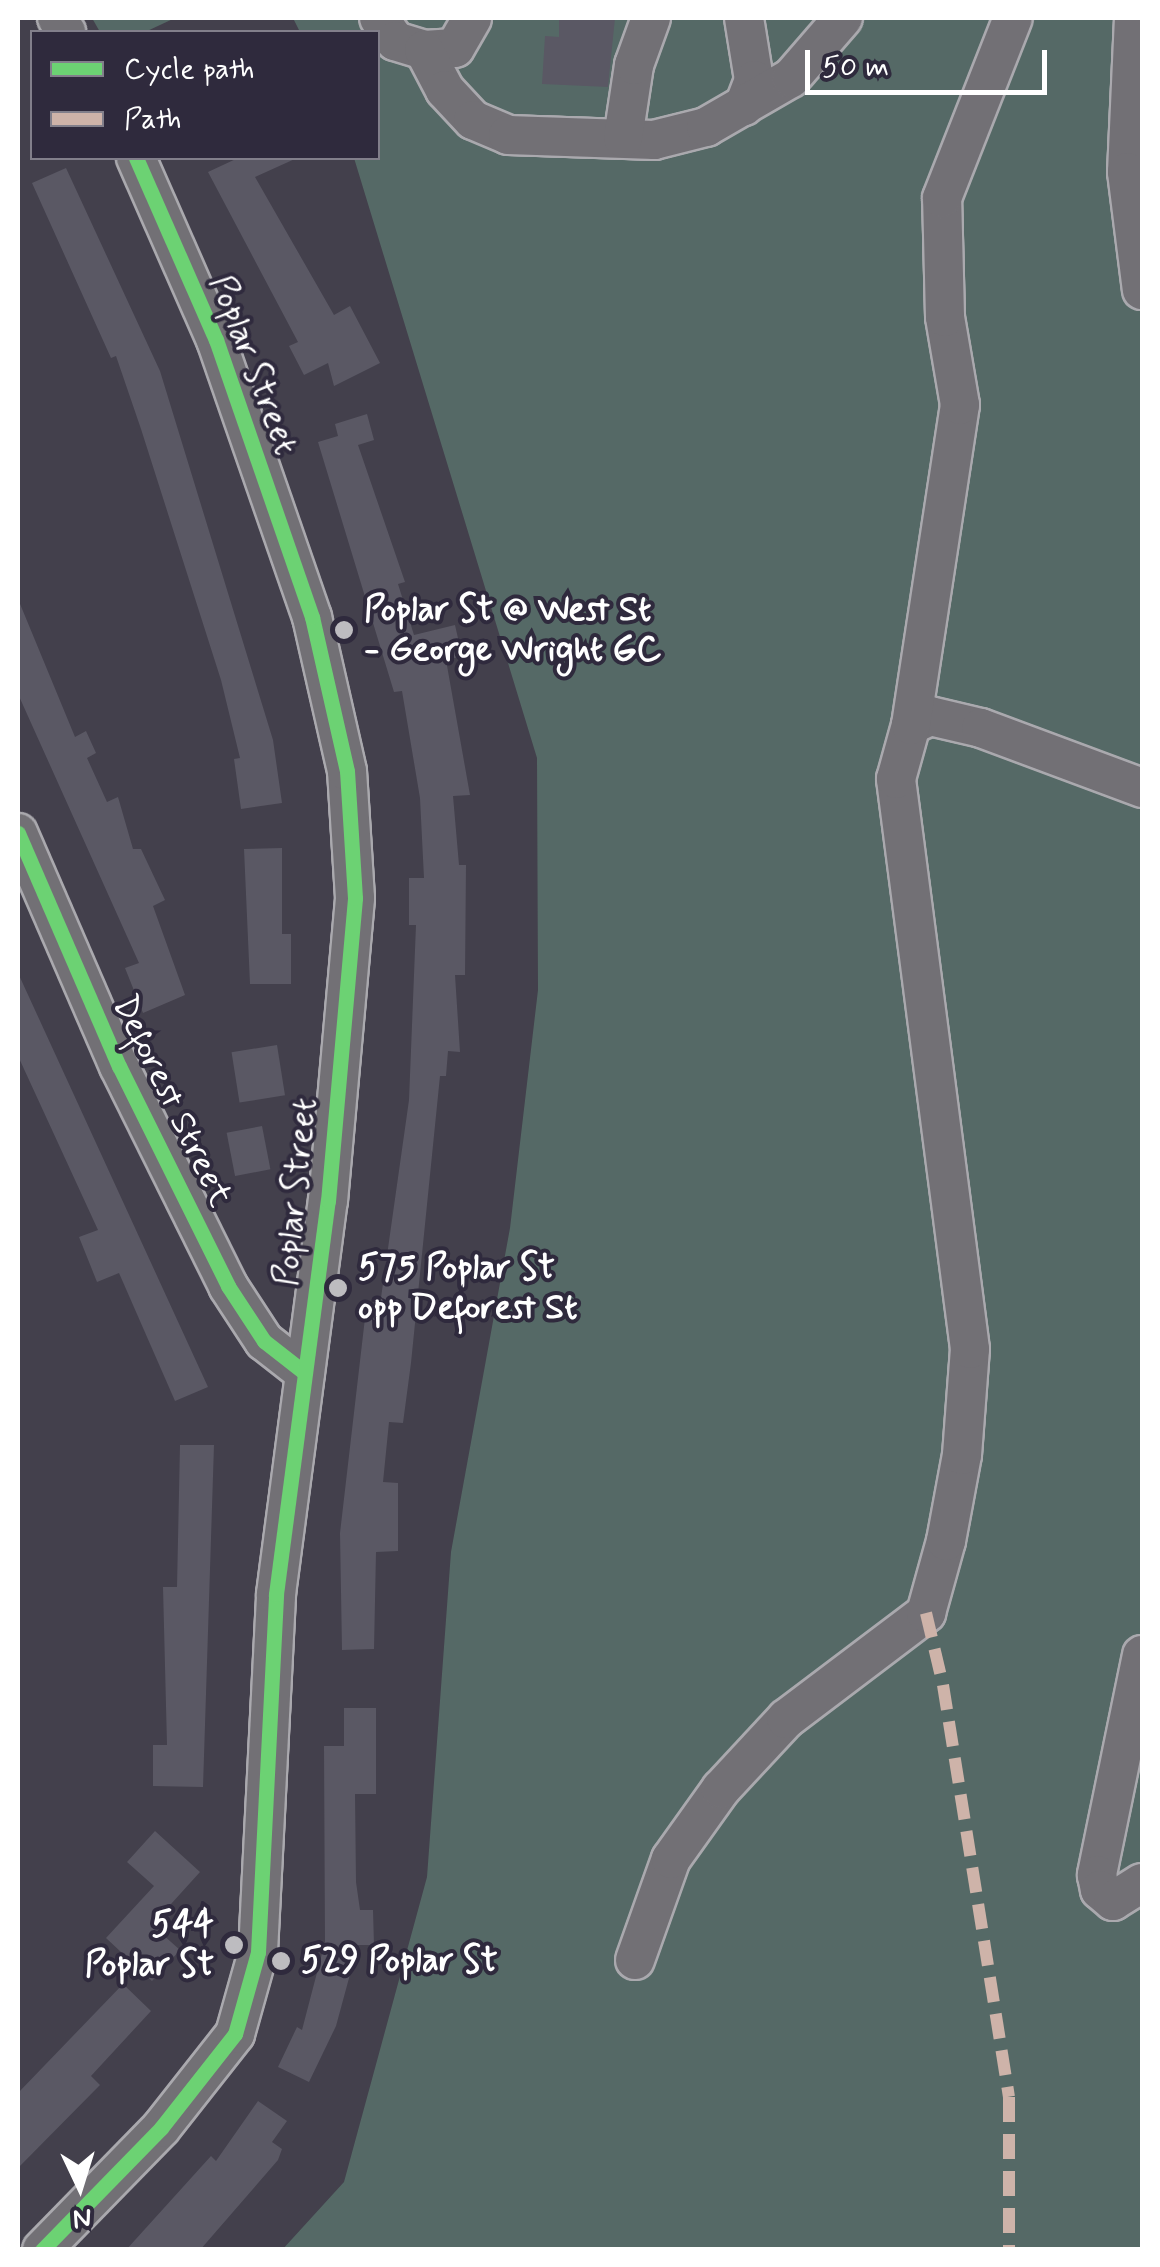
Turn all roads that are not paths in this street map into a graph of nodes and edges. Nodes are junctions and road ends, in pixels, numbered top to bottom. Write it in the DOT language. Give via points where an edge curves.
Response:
graph roads {
  1 [pos="380,18"];
  2 [pos="472,18"];
  3 [pos="651,18"];
  4 [pos="744,18"];
  5 [pos="843,18"];
  6 [pos="1013,18"];
  7 [pos="1134,18"];
  8 [pos="424,50"];
  9 [pos="744,106"];
  10 [pos="623,138"];
  11 [pos="137,160"];
  12 [pos="1142,290"];
  13 [pos="912,725"];
  14 [pos="1142,788"];
  15 [pos="18,833"];
  16 [pos="305,1374"];
  17 [pos="1142,1656"];
  18 [pos="1142,1883"];
  19 [pos="635,1960"];
  20 [pos="42,2250"];
  1 -- 8 [label="street" via="395,41"];
  2 -- 8 [label="street" via="456,48"];
  3 -- 10 [label="street" via="634,64"];
  4 -- 9 [label="street" via="754,80"];
  5 -- 9 [label="street" via="791,78"];
  6 -- 13 [label="street" via="942,198 944,316 960,405"];
  7 -- 12 [label="street" via="1127,172"];
  8 -- 10 [label="street" via="445,90 473,120 508,135"];
  9 -- 10 [label="street" via="706,127 654,140"];
  11 -- 16 [label="street, Poplar Street" via="216,340 299,580 347,771 355,898"];
  13 -- 14 [label="street" via="930,716 981,728"];
  13 -- 19 [label="street" via="896,779 900,845 928,1002 970,1348 962,1455 946,1541 926,1613 786,1719 721,1788 671,1859"];
  15 -- 16 [label="street, Deforest Street" via="119,1066 228,1286 264,1341"];
  16 -- 20 [label="street, Poplar Street" via="276,1594 258,1952 235,2034 161,2128"];
  17 -- 18 [label="street" via="1097,1875 1100,1890 1113,1901"];
}
